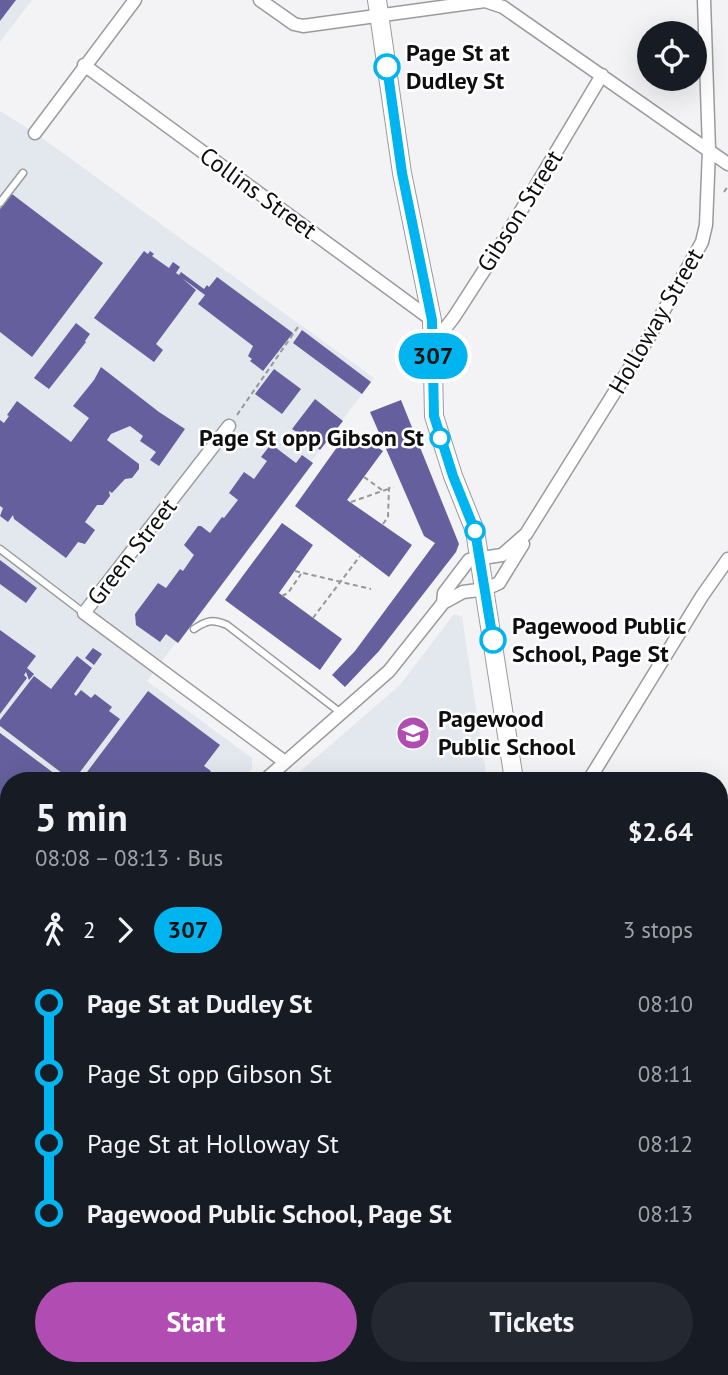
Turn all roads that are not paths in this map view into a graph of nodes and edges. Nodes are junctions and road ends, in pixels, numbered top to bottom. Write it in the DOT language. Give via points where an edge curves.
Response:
graph roads {
  1 [pos="135,0"];
  2 [pos="260,0"];
  3 [pos="704,0"];
  4 [pos="378,7"];
  5 [pos="84,65"];
  6 [pos="602,75"];
  7 [pos="35,133"];
  8 [pos="709,150"];
  9 [pos="728,164"];
  10 [pos="23,173"];
  11 [pos="0,202"];
  12 [pos="432,320"];
  13 [pos="433,344"];
  14 [pos="229,426"];
  15 [pos="526,534"];
  16 [pos="0,549"];
  17 [pos="481,556"];
  18 [pos="728,559"];
  19 [pos="486,589"];
  20 [pos="443,603"];
  21 [pos="84,613"];
  22 [pos="194,629"];
  23 [pos="341,713"];
  24 [pos="285,762"];
  25 [pos="274,772"];
  26 [pos="513,772"];
  27 [pos="594,772"];
  1 -- 5 [label="street"];
  2 -- 4 [label="street" via="303,26"];
  3 -- 8 [label="street, Holloway Street"];
  4 -- 6 [label="street" via="485,1 503,7"];
  4 -- 12 [label="main road" via="402,173"];
  5 -- 7 [label="street"];
  5 -- 12 [label="street, Collins Street"];
  6 -- 8 [label="street"];
  6 -- 13 [label="street, Gibson Street" via="503,241"];
  8 -- 9 [label="street"];
  8 -- 15 [label="street, Holloway Street" via="702,242 649,337"];
  10 -- 11 [label="lane"];
  12 -- 13 [label="main road"];
  13 -- 17 [label="main road" via="434,416"];
  14 -- 21 [label="street, Green Street"];
  15 -- 17 [label="street, Holloway Street" via="502,555"];
  15 -- 19 [label="street, Holloway Street" via="499,583"];
  16 -- 21 [label="lane"];
  17 -- 19 [label="main road"];
  17 -- 20 [label="street, Holloway Street" via="463,566 444,593"];
  18 -- 27 [label="street"];
  19 -- 20 [label="street, Holloway Street" via="463,592"];
  19 -- 26 [label="main road"];
  20 -- 23 [label="street, Holloway Street" via="389,671"];
  21 -- 24 [label="street, Green Street"];
  22 -- 23 [label="lane" via="205,621 227,625"];
  23 -- 24 [label="street, Holloway Street"];
  24 -- 25 [label="street, Holloway Street"];
}
